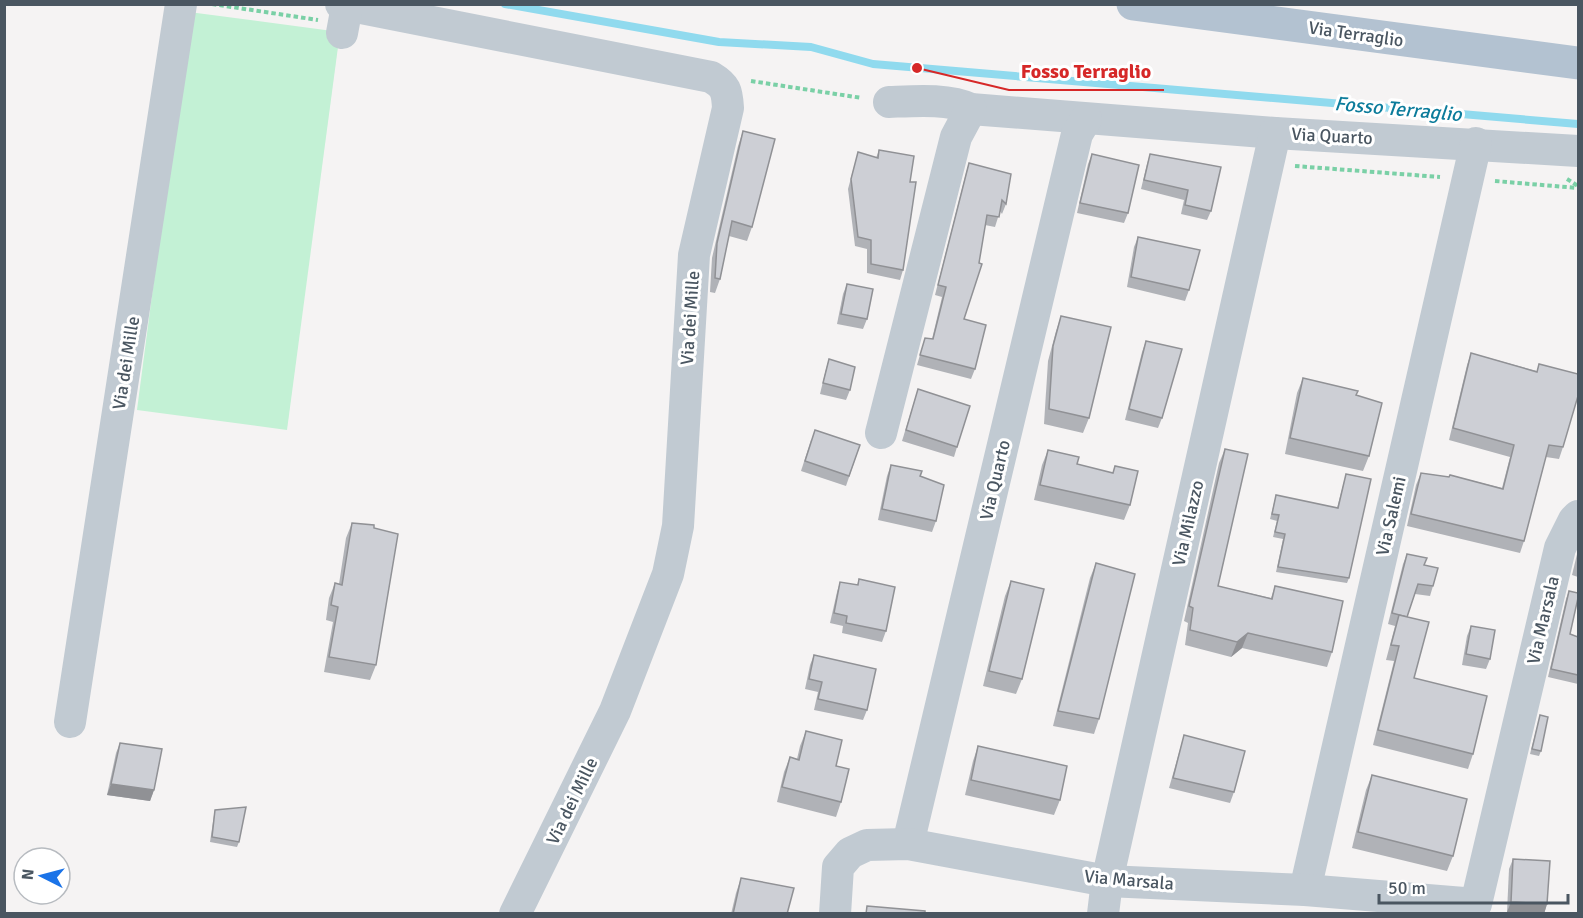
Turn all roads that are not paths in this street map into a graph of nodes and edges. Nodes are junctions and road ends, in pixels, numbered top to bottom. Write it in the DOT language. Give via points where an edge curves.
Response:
graph roads {
  1 [pos="182,4"];
  2 [pos="1133,4"];
  3 [pos="344,14"];
  4 [pos="1578,63"];
  5 [pos="889,102"];
  6 [pos="971,109"];
  7 [pos="1086,118"];
  8 [pos="1275,133"];
  9 [pos="1476,143"];
  10 [pos="1578,151"];
  11 [pos="881,433"];
  12 [pos="1578,516"];
  13 [pos="70,722"];
  14 [pos="908,844"];
  15 [pos="1107,881"];
  16 [pos="1305,890"];
  17 [pos="1476,909"];
  18 [pos="515,914"];
  19 [pos="835,914"];
  20 [pos="1103,914"];
  1 -- 13 [label="street, Via dei Mille"];
  2 -- 4 [label="main road, Via Terraglio"];
  3 -- 18 [label="street, Via dei Mille" via="563,61 711,76 724,85 728,108 694,255 678,526 668,574 615,711"];
  5 -- 6 [label="street, Via Quarto" via="963,105"];
  6 -- 7 [label="street, Via Quarto"];
  6 -- 11 [label="street" via="956,137"];
  7 -- 8 [label="street, Via Quarto"];
  7 -- 14 [label="street, Via Quarto" via="1077,134"];
  8 -- 9 [label="street, Via Quarto"];
  8 -- 15 [label="street, Via Milazzo"];
  9 -- 10 [label="street, Via Quarto"];
  9 -- 16 [label="street, Via Salemi"];
  12 -- 17 [label="street, Via Marsala" via="1560,548"];
  14 -- 15 [label="street, Via Marsala"];
  14 -- 19 [label="street, Via Marsala" via="867,845 850,853 838,867"];
  15 -- 16 [label="street, Via Marsala"];
  15 -- 20 [label="street, Via Milazzo"];
  16 -- 17 [label="street, Via Marsala"];
}
